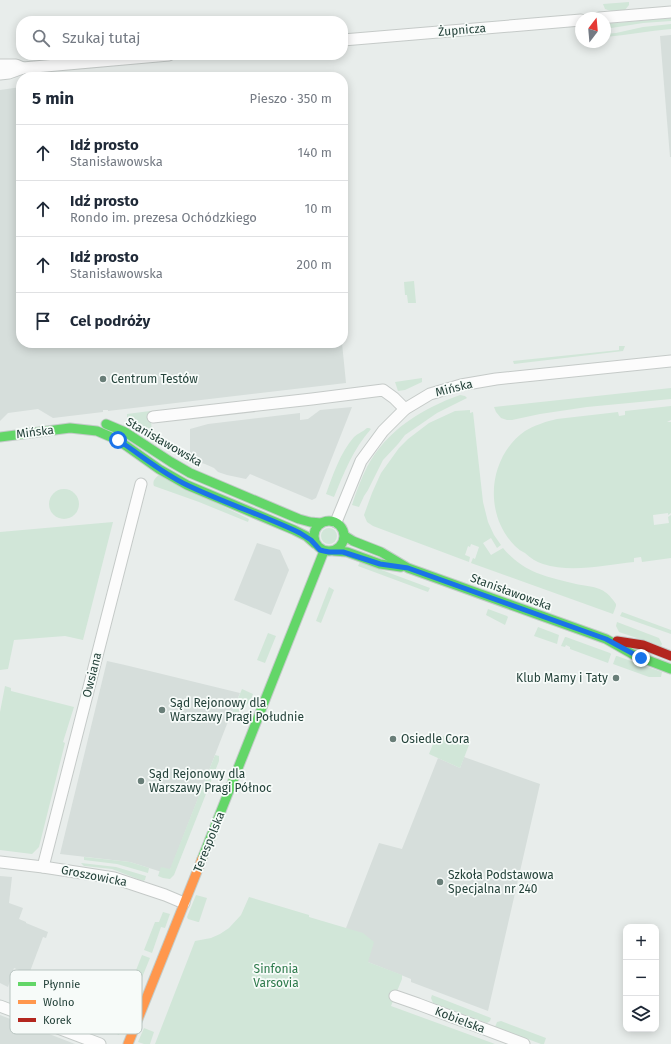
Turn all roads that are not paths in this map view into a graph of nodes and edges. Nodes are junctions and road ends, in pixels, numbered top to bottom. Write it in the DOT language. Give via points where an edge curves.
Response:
graph roads {
  1 [pos="671,12"];
  2 [pos="611,17"];
  3 [pos="575,21"];
  4 [pos="348,40"];
  5 [pos="113,60"];
  6 [pos="0,65"];
  7 [pos="23,68"];
  8 [pos="0,74"];
  9 [pos="671,360"];
  10 [pos="405,409"];
  11 [pos="153,417"];
  12 [pos="70,428"];
  13 [pos="0,436"];
  14 [pos="141,484"];
  15 [pos="336,522"];
  16 [pos="321,523"];
  17 [pos="344,536"];
  18 [pos="316,544"];
  19 [pos="324,551"];
  20 [pos="334,551"];
  21 [pos="408,568"];
  22 [pos="606,639"];
  23 [pos="671,656"];
  24 [pos="671,669"];
  25 [pos="0,862"];
  26 [pos="44,867"];
  27 [pos="184,903"];
  28 [pos="395,996"];
  29 [pos="0,1006"];
  30 [pos="142,1009"];
  31 [pos="10,1010"];
  32 [pos="74,1034"];
  33 [pos="132,1034"];
  34 [pos="100,1044"];
  35 [pos="128,1044"];
  36 [pos="524,1044"];
  1 -- 2 [label="street"];
  3 -- 4 [label="street, Żupnicza"];
  5 -- 7 [label="street"];
  6 -- 7 [label="street" via="16,65"];
  7 -- 8 [label="street"];
  9 -- 10 [label="street, Mińska" via="461,385 430,394"];
  10 -- 11 [label="street" via="383,390"];
  10 -- 15 [label="street" via="383,431 361,461"];
  12 -- 13 [label="street, Mińska"];
  12 -- 16 [label="street, Stanisławowska" via="90,422 106,424 140,440 194,475 299,519"];
  12 -- 18 [label="street, Stanisławowska" via="96,432 118,440 187,485 294,530"];
  14 -- 26 [label="street, Owsiana"];
  15 -- 16 [label="street"];
  15 -- 17 [label="street" via="342,528"];
  16 -- 18 [label="street" via="313,535"];
  17 -- 20 [label="street" via="342,545"];
  17 -- 21 [label="street, Stanisławowska" via="381,552"];
  18 -- 19 [label="street"];
  19 -- 20 [label="street"];
  19 -- 27 [label="street, Terespolska"];
  20 -- 21 [label="street, Stanisławowska"];
  21 -- 22 [label="street, Stanisławowska"];
  22 -- 23 [label="street, Stanisławowska" via="643,645"];
  22 -- 24 [label="street, Stanisławowska" via="634,655"];
  25 -- 26 [label="street, Groszowicka"];
  26 -- 27 [label="street, Groszowicka" via="114,878"];
  27 -- 30 [label="street, Terespolska"];
  28 -- 36 [label="street, Kobielska"];
  29 -- 31 [label="street"];
  32 -- 34 [label="street"];
  33 -- 35 [label="street, Terespolska"];
}
